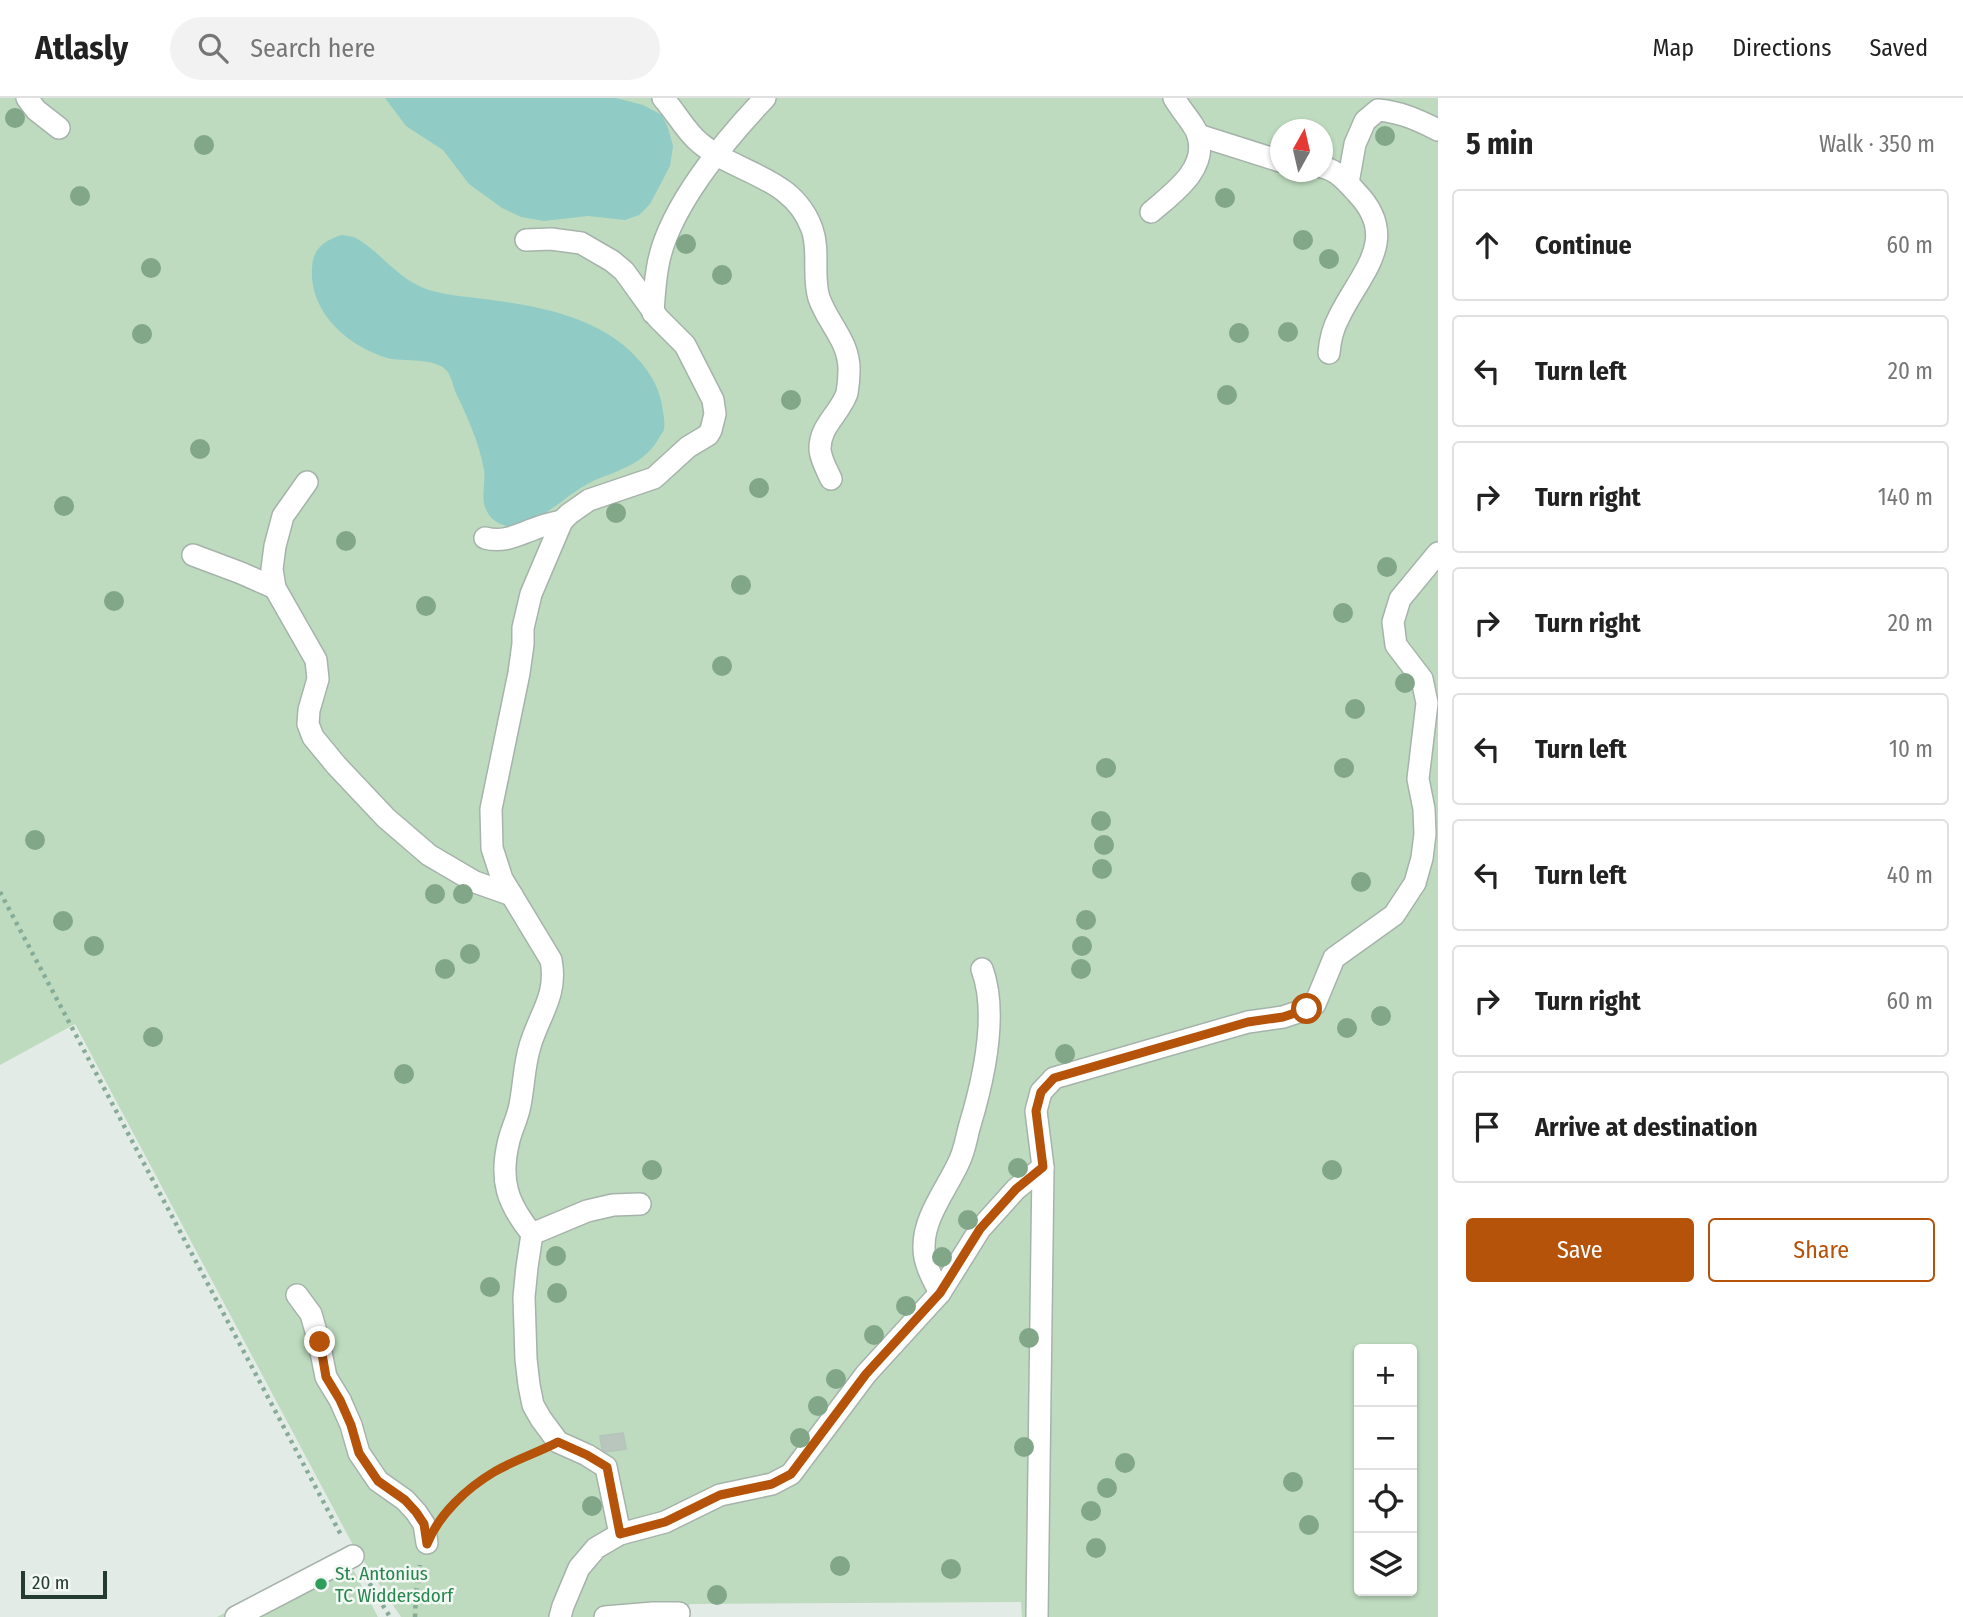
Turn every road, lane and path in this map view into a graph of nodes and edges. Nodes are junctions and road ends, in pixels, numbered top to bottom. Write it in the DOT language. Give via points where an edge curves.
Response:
graph roads {
  1 [pos="27,98"];
  2 [pos="663,98"];
  3 [pos="765,98"];
  4 [pos="1174,98"];
  5 [pos="59,128"];
  6 [pos="1438,130"];
  7 [pos="1198,135"];
  8 [pos="716,153"];
  9 [pos="1270,158"];
  10 [pos="1333,172"];
  11 [pos="1348,183"];
  12 [pos="1151,212"];
  13 [pos="526,240"];
  14 [pos="653,313"];
  15 [pos="1329,353"];
  16 [pos="831,480"];
  17 [pos="307,482"];
  18 [pos="562,521"];
  19 [pos="485,538"];
  20 [pos="1438,553"];
  21 [pos="193,555"];
  22 [pos="275,588"];
  23 [pos="0,892"];
  24 [pos="512,895"];
  25 [pos="982,969"];
  26 [pos="1043,1167"];
  27 [pos="640,1204"];
  28 [pos="532,1234"];
  29 [pos="940,1293"];
  30 [pos="297,1294"];
  31 [pos="558,1442"];
  32 [pos="620,1534"];
  33 [pos="427,1544"];
  34 [pos="353,1556"];
  35 [pos="680,1613"];
  36 [pos="236,1617"];
  37 [pos="390,1617"];
  38 [pos="415,1617"];
  39 [pos="560,1617"];
  40 [pos="605,1617"];
  41 [pos="1037,1617"];
  1 -- 5 [label="lane"];
  2 -- 8 [label="lane" via="700,143"];
  3 -- 8 [label="lane"];
  4 -- 7 [label="lane"];
  6 -- 11 [label="lane" via="1394,111 1378,110 1365,121 1355,145"];
  7 -- 9 [label="lane"];
  7 -- 12 [label="lane" via="1195,168"];
  8 -- 14 [label="lane" via="665,240"];
  8 -- 16 [label="lane" via="785,190 812,229 819,296 839,332 849,371 846,393 821,438 820,453"];
  10 -- 11 [label="lane"];
  11 -- 15 [label="lane" via="1373,213 1377,239 1369,264 1339,315"];
  13 -- 14 [label="lane" via="581,243 624,271"];
  14 -- 18 [label="lane" via="685,345 715,408 715,421 708,435 654,478 589,500"];
  17 -- 22 [label="lane" via="289,504 278,529 272,569"];
  18 -- 19 [label="lane" via="504,540"];
  18 -- 24 [label="lane" via="531,594 491,809 492,848"];
  20 -- 26 [label="lane" via="1400,599 1393,622 1396,645 1422,679 1427,703 1418,779 1425,834 1415,883 1394,915 1335,958 1315,1003 1307,1009 1054,1078 1041,1092 1036,1111"];
  21 -- 22 [label="lane"];
  22 -- 24 [label="lane" via="316,660 318,679 308,724 323,750 386,818 429,855 475,882"];
  23 -- 34 [label="path"];
  24 -- 28 [label="lane" via="553,971 550,999 530,1046 504,1171 510,1203"];
  25 -- 29 [label="lane" via="989,1004 987,1054 960,1161 927,1227 924,1248"];
  26 -- 29 [label="lane" via="980,1229"];
  26 -- 41 [label="lane"];
  27 -- 28 [label="lane" via="587,1212"];
  28 -- 31 [label="lane" via="524,1297 529,1385 533,1405"];
  29 -- 32 [label="lane" via="866,1374 791,1474 772,1484 720,1495 665,1522"];
  30 -- 33 [label="lane" via="311,1314 326,1377 351,1425 359,1453 378,1481 416,1512 424,1524"];
  31 -- 32 [label="lane" via="607,1467"];
  31 -- 33 [label="path" via="495,1471 476,1485 442,1518"];
  32 -- 39 [label="lane" via="596,1548 579,1568"];
  33 -- 38 [label="path"];
  34 -- 36 [label="lane"];
  34 -- 37 [label="path"];
  35 -- 40 [label="lane"];
}
